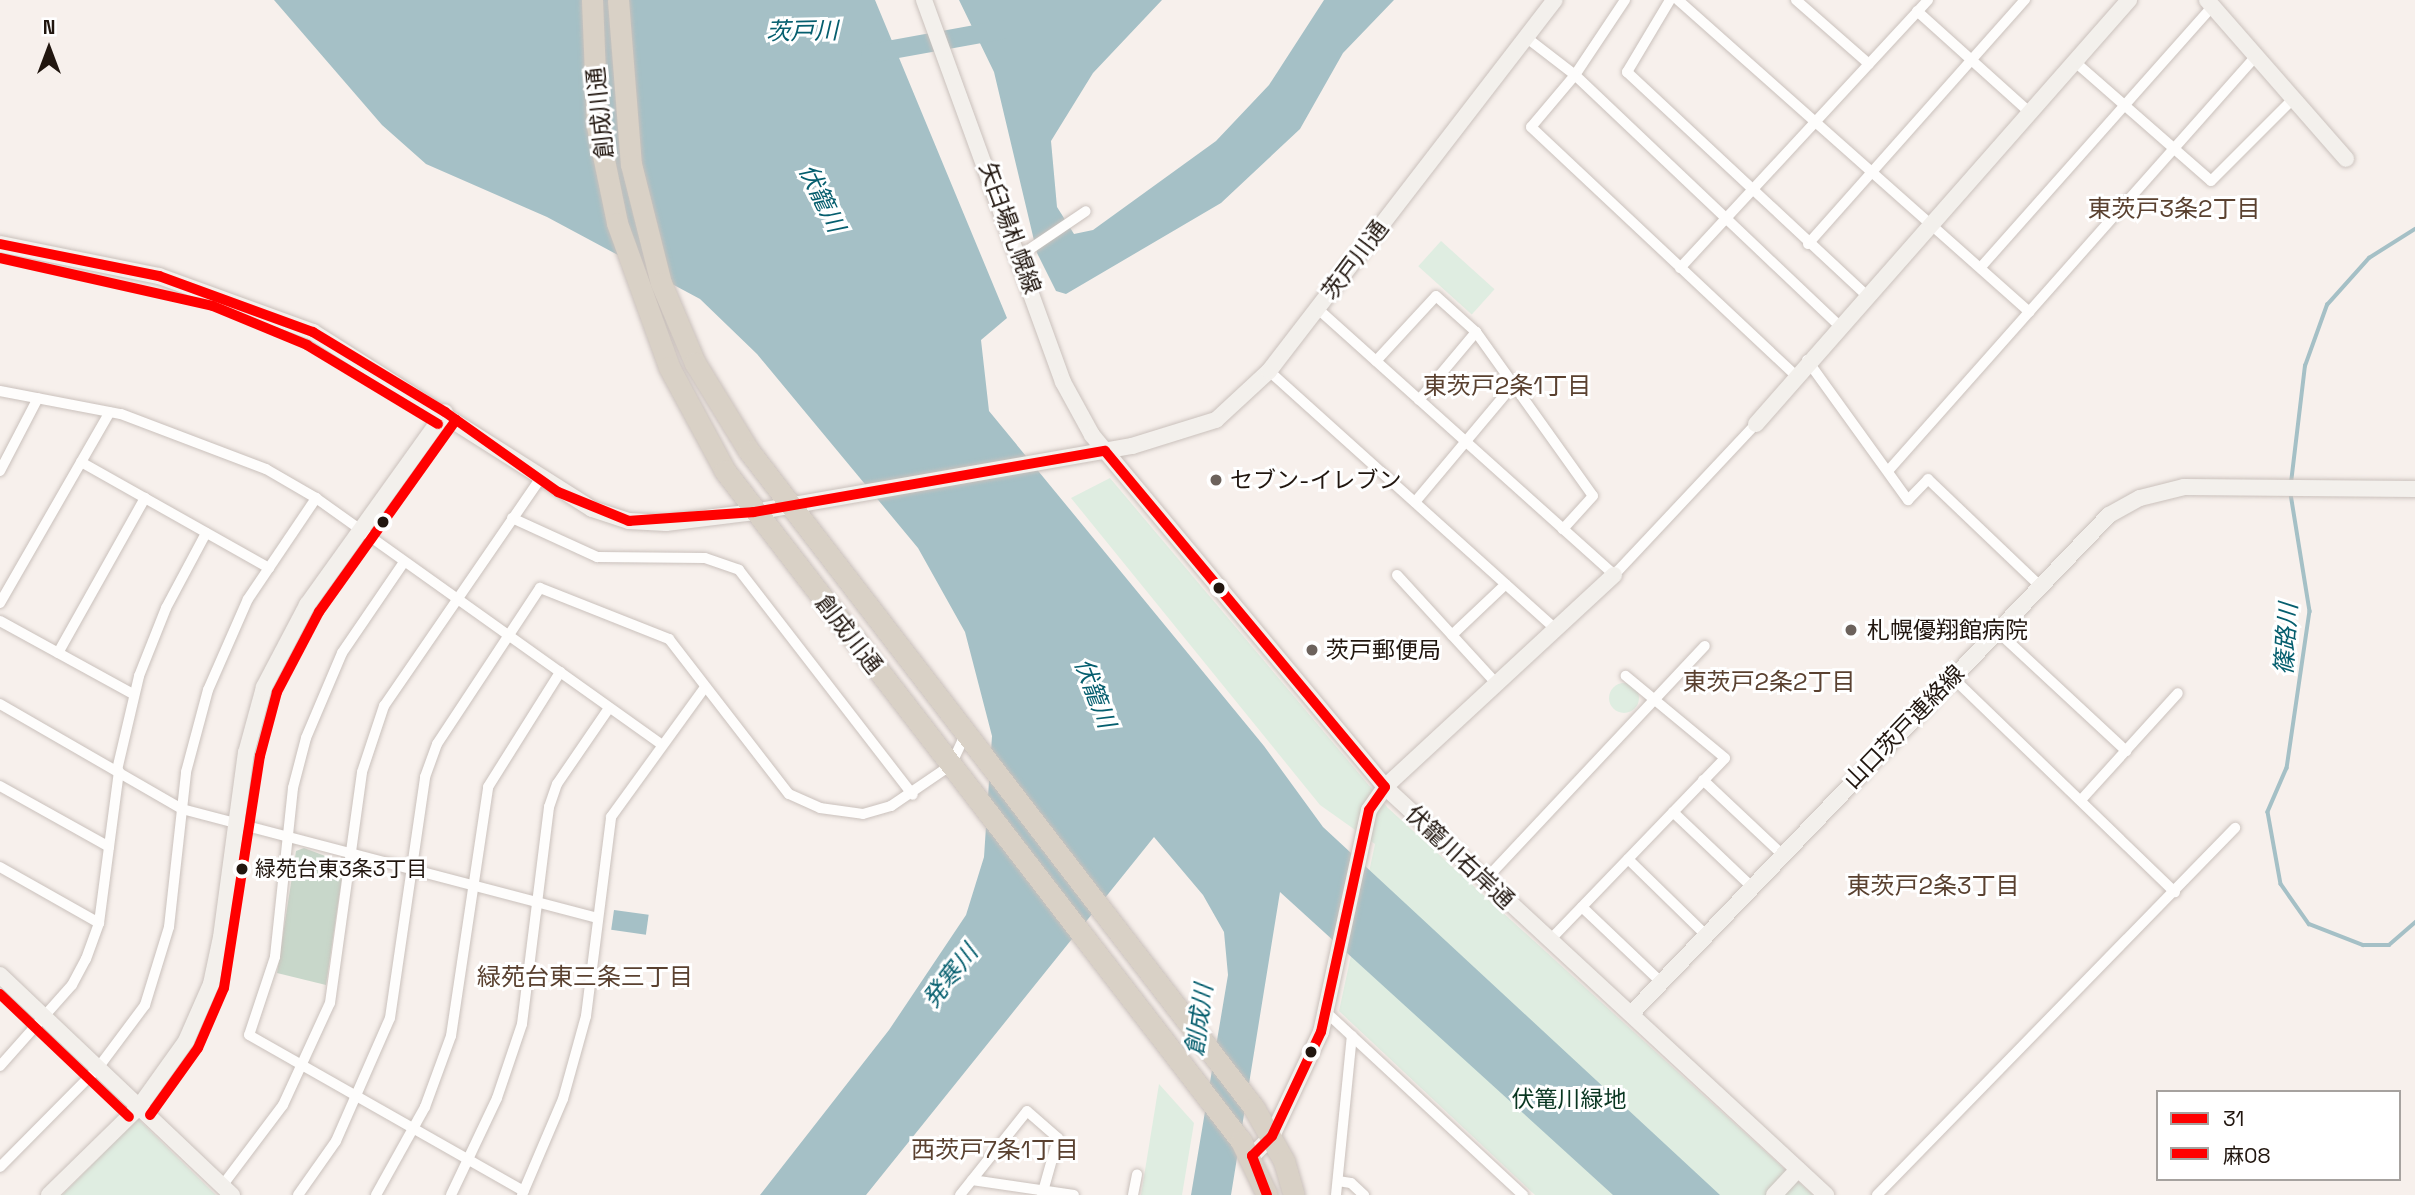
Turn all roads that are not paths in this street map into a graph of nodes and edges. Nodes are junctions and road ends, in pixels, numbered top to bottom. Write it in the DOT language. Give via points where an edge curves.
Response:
graph roads {
  1 [pos="592,0"];
  2 [pos="618,0"];
  3 [pos="1555,0"];
  4 [pos="1625,0"];
  5 [pos="1670,0"];
  6 [pos="1678,0"];
  7 [pos="1796,0"];
  8 [pos="1927,0"];
  9 [pos="2025,0"];
  10 [pos="2129,0"];
  11 [pos="925,2"];
  12 [pos="2210,3"];
  13 [pos="1917,11"];
  14 [pos="1527,38"];
  15 [pos="2256,56"];
  16 [pos="1971,60"];
  17 [pos="2074,61"];
  18 [pos="1869,64"];
  19 [pos="1575,75"];
  20 [pos="2294,98"];
  21 [pos="2124,106"];
  22 [pos="2029,112"];
  23 [pos="1816,122"];
  24 [pos="2173,151"];
  25 [pos="2346,159"];
  26 [pos="1872,172"];
  27 [pos="1752,192"];
  28 [pos="1086,211"];
  29 [pos="1725,219"];
  30 [pos="1929,222"];
  31 [pos="0,244"];
  32 [pos="1808,244"];
  33 [pos="1026,251"];
  34 [pos="1981,267"];
  35 [pos="1680,268"];
  36 [pos="1865,294"];
  37 [pos="1318,309"];
  38 [pos="2030,312"];
  39 [pos="1838,325"];
  40 [pos="1476,332"];
  41 [pos="1807,360"];
  42 [pos="1376,361"];
  43 [pos="1269,371"];
  44 [pos="1796,376"];
  45 [pos="1514,384"];
  46 [pos="0,391"];
  47 [pos="38,398"];
  48 [pos="1419,400"];
  49 [pos="110,412"];
  50 [pos="445,412"];
  51 [pos="1756,424"];
  52 [pos="1466,442"];
  53 [pos="1105,451"];
  54 [pos="81,461"];
  55 [pos="0,471"];
  56 [pos="1888,471"];
  57 [pos="540,479"];
  58 [pos="2415,489"];
  59 [pos="145,498"];
  60 [pos="316,498"];
  61 [pos="1415,502"];
  62 [pos="790,506"];
  63 [pos="754,512"];
  64 [pos="512,518"];
  65 [pos="1563,529"];
  66 [pos="360,531"];
  67 [pos="206,533"];
  68 [pos="404,562"];
  69 [pos="269,568"];
  70 [pos="1397,575"];
  71 [pos="1614,575"];
  72 [pos="1506,584"];
  73 [pos="2039,585"];
  74 [pos="455,598"];
  75 [pos="0,603"];
  76 [pos="0,621"];
  77 [pos="1557,629"];
  78 [pos="1996,631"];
  79 [pos="507,635"];
  80 [pos="1452,635"];
  81 [pos="1704,646"];
  82 [pos="58,653"];
  83 [pos="559,672"];
  84 [pos="1626,676"];
  85 [pos="1952,677"];
  86 [pos="1497,684"];
  87 [pos="705,687"];
  88 [pos="2178,693"];
  89 [pos="134,694"];
  90 [pos="1654,701"];
  91 [pos="0,704"];
  92 [pos="609,708"];
  93 [pos="968,733"];
  94 [pos="662,745"];
  95 [pos="2126,751"];
  96 [pos="951,765"];
  97 [pos="118,770"];
  98 [pos="1703,780"];
  99 [pos="0,786"];
  100 [pos="1384,787"];
  101 [pos="913,795"];
  102 [pos="2081,800"];
  103 [pos="182,809"];
  104 [pos="1673,812"];
  105 [pos="236,822"];
  106 [pos="2235,828"];
  107 [pos="292,837"];
  108 [pos="109,847"];
  109 [pos="350,853"];
  110 [pos="1783,855"];
  111 [pos="1628,859"];
  112 [pos="0,867"];
  113 [pos="411,869"];
  114 [pos="1485,880"];
  115 [pos="472,885"];
  116 [pos="1752,887"];
  117 [pos="2175,892"];
  118 [pos="535,902"];
  119 [pos="1582,907"];
  120 [pos="597,918"];
  121 [pos="99,923"];
  122 [pos="1706,935"];
  123 [pos="1550,940"];
  124 [pos="0,975"];
  125 [pos="1661,982"];
  126 [pos="1326,1012"];
  127 [pos="1631,1014"];
  128 [pos="44,1017"];
  129 [pos="1352,1036"];
  130 [pos="0,1066"];
  131 [pos="304,1066"];
  132 [pos="98,1068"];
  133 [pos="358,1098"];
  134 [pos="139,1107"];
  135 [pos="414,1130"];
  136 [pos="1272,1136"];
  137 [pos="1247,1148"];
  138 [pos="469,1160"];
  139 [pos="0,1167"];
  140 [pos="1798,1169"];
  141 [pos="1137,1174"];
  142 [pos="972,1180"];
  143 [pos="1338,1181"];
  144 [pos="227,1190"];
  145 [pos="523,1193"];
  146 [pos="1042,1193"];
  147 [pos="49,1195"];
  148 [pos="298,1195"];
  149 [pos="376,1195"];
  150 [pos="451,1195"];
  151 [pos="960,1195"];
  152 [pos="1074,1195"];
  153 [pos="1133,1195"];
  154 [pos="1268,1195"];
  155 [pos="1294,1195"];
  156 [pos="1336,1195"];
  157 [pos="1364,1195"];
  158 [pos="1523,1195"];
  159 [pos="1774,1195"];
  160 [pos="1826,1195"];
  161 [pos="1877,1195"];
  1 -- 63 [label="highway, 創成川通" via="597,126 617,223 669,367"];
  2 -- 62 [label="highway, 創成川通" via="631,164 661,283 695,363"];
  3 -- 14 [label="street, 茨戸川通"];
  4 -- 19 [label="street"];
  5 -- 27 [label="street" via="1627,72"];
  6 -- 23 [label="street"];
  7 -- 18 [label="street"];
  8 -- 13 [label="street"];
  9 -- 16 [label="street"];
  10 -- 17 [label="street"];
  11 -- 33 [label="street, 矢臼場札幌線"];
  12 -- 15 [label="street"];
  12 -- 21 [label="street"];
  13 -- 16 [label="street"];
  13 -- 18 [label="street"];
  14 -- 19 [label="street"];
  14 -- 37 [label="street, 茨戸川通"];
  15 -- 20 [label="street"];
  15 -- 24 [label="street"];
  16 -- 22 [label="street"];
  16 -- 26 [label="street"];
  17 -- 21 [label="street"];
  17 -- 22 [label="street"];
  18 -- 23 [label="street"];
  19 -- 29 [label="street"];
  19 -- 35 [label="street" via="1531,127"];
  20 -- 24 [label="street" via="2221,177 2211,181"];
  20 -- 25 [label="street"];
  21 -- 24 [label="street"];
  21 -- 34 [label="street"];
  22 -- 30 [label="street"];
  23 -- 26 [label="street"];
  23 -- 27 [label="street"];
  24 -- 38 [label="street"];
  26 -- 30 [label="street"];
  26 -- 32 [label="street"];
  27 -- 29 [label="street"];
  27 -- 32 [label="street"];
  28 -- 33 [label="street"];
  29 -- 35 [label="street"];
  29 -- 39 [label="street"];
  30 -- 34 [label="street"];
  30 -- 36 [label="street"];
  31 -- 50 [label="street, 茨戸川通" via="217,293 313,332"];
  32 -- 36 [label="street"];
  33 -- 53 [label="street, 矢臼場札幌線" via="1063,382"];
  34 -- 38 [label="street"];
  35 -- 44 [label="street"];
  36 -- 39 [label="street"];
  37 -- 42 [label="street"];
  37 -- 43 [label="street, 茨戸川通"];
  38 -- 56 [label="street"];
  39 -- 41 [label="street"];
  40 -- 42 [label="street" via="1436,296"];
  40 -- 45 [label="street"];
  40 -- 48 [label="street"];
  41 -- 44 [label="street"];
  41 -- 56 [label="street"];
  42 -- 48 [label="street"];
  43 -- 53 [label="street, 茨戸川通" via="1216,419"];
  43 -- 61 [label="street"];
  44 -- 51 [label="street"];
  45 -- 52 [label="street"];
  45 -- 65 [label="street" via="1593,496"];
  46 -- 47 [label="street"];
  47 -- 49 [label="street"];
  47 -- 55 [label="street"];
  48 -- 52 [label="street"];
  49 -- 54 [label="street"];
  49 -- 60 [label="street" via="215,447"];
  50 -- 57 [label="street, 茨戸川通"];
  50 -- 66 [label="street"];
  51 -- 71 [label="street"];
  52 -- 61 [label="street"];
  52 -- 65 [label="street"];
  53 -- 62 [label="street, 茨戸川通"];
  53 -- 100 [label="street, 伏籠川右岸通"];
  54 -- 59 [label="street"];
  54 -- 75 [label="street"];
  56 -- 73 [label="street" via="1908,500 1928,479"];
  57 -- 63 [label="street, 茨戸川通" via="628,521"];
  57 -- 64 [label="street"];
  58 -- 73 [label="street, 山口茨戸連絡線" via="2175,488 2140,498 2109,515"];
  59 -- 67 [label="street"];
  59 -- 82 [label="street"];
  60 -- 66 [label="street"];
  60 -- 69 [label="street"];
  61 -- 72 [label="street"];
  62 -- 63 [label="street, 茨戸川通"];
  62 -- 93 [label="highway, 創成川通"];
  63 -- 96 [label="highway, 創成川通"];
  64 -- 74 [label="street"];
  64 -- 101 [label="street" via="597,557 705,558 739,570"];
  65 -- 71 [label="street"];
  66 -- 68 [label="street"];
  66 -- 105 [label="street" via="307,604 264,687"];
  67 -- 69 [label="street"];
  67 -- 89 [label="street" via="166,608"];
  68 -- 74 [label="street"];
  68 -- 107 [label="street" via="342,653 321,699 293,788"];
  69 -- 103 [label="street" via="248,599 208,690"];
  70 -- 80 [label="street"];
  71 -- 77 [label="street"];
  72 -- 77 [label="street"];
  72 -- 80 [label="street"];
  73 -- 78 [label="street, 山口茨戸連絡線"];
  74 -- 79 [label="street"];
  74 -- 109 [label="street" via="384,706 368,744"];
  76 -- 82 [label="street"];
  77 -- 86 [label="street"];
  78 -- 85 [label="street, 山口茨戸連絡線"];
  78 -- 95 [label="street"];
  79 -- 83 [label="street"];
  79 -- 87 [label="street" via="540,588 650,627 668,639"];
  79 -- 113 [label="street" via="437,744"];
  80 -- 86 [label="street"];
  81 -- 90 [label="street"];
  82 -- 89 [label="street"];
  83 -- 92 [label="street"];
  83 -- 115 [label="street" via="488,787"];
  84 -- 90 [label="street"];
  85 -- 102 [label="street"];
  85 -- 110 [label="street, 山口茨戸連絡線"];
  86 -- 100 [label="street"];
  87 -- 94 [label="street"];
  87 -- 101 [label="street" via="789,793 820,808 863,814"];
  88 -- 95 [label="street"];
  89 -- 97 [label="street"];
  90 -- 98 [label="street" via="1726,758"];
  90 -- 114 [label="street"];
  91 -- 97 [label="street"];
  92 -- 94 [label="street"];
  92 -- 118 [label="street" via="557,784"];
  93 -- 96 [label="street"];
  93 -- 136 [label="highway, 創成川通" via="1120,927"];
  94 -- 120 [label="street" via="611,817"];
  95 -- 102 [label="street"];
  96 -- 101 [label="street"];
  96 -- 137 [label="highway, 創成川通"];
  97 -- 103 [label="street"];
  97 -- 108 [label="street"];
  98 -- 104 [label="street"];
  98 -- 110 [label="street"];
  99 -- 108 [label="street"];
  100 -- 114 [label="street, 伏籠川右岸通"];
  100 -- 126 [label="street" via="1369,810"];
  102 -- 117 [label="street"];
  103 -- 105 [label="street"];
  103 -- 132 [label="street" via="158,971 127,1034"];
  104 -- 111 [label="street"];
  104 -- 116 [label="street"];
  105 -- 107 [label="street"];
  105 -- 134 [label="street" via="211,984 186,1041"];
  106 -- 117 [label="street"];
  107 -- 109 [label="street"];
  107 -- 131 [label="street" via="275,957 249,1035"];
  108 -- 121 [label="street"];
  109 -- 113 [label="street"];
  109 -- 131 [label="street" via="337,974"];
  110 -- 116 [label="street, 山口茨戸連絡線"];
  111 -- 119 [label="street"];
  111 -- 122 [label="street"];
  112 -- 121 [label="street"];
  113 -- 115 [label="street"];
  113 -- 133 [label="street" via="400,983"];
  114 -- 123 [label="street, 伏籠川右岸通"];
  115 -- 118 [label="street"];
  115 -- 135 [label="street" via="456,1017"];
  116 -- 122 [label="street, 山口茨戸連絡線"];
  117 -- 161 [label="street"];
  118 -- 120 [label="street"];
  118 -- 138 [label="street" via="522,1024"];
  119 -- 123 [label="street"];
  119 -- 125 [label="street"];
  120 -- 145 [label="street" via="586,1016 563,1099"];
  121 -- 128 [label="street" via="72,985"];
  122 -- 125 [label="street, 山口茨戸連絡線"];
  123 -- 127 [label="street, 伏籠川右岸通"];
  124 -- 128 [label="street"];
  125 -- 127 [label="street, 山口茨戸連絡線"];
  126 -- 129 [label="street"];
  126 -- 136 [label="street"];
  127 -- 140 [label="street, 伏籠川右岸通"];
  128 -- 130 [label="street"];
  128 -- 132 [label="street"];
  129 -- 143 [label="street"];
  129 -- 158 [label="street"];
  131 -- 133 [label="street"];
  131 -- 144 [label="street" via="262,1141"];
  132 -- 134 [label="street"];
  132 -- 139 [label="street"];
  133 -- 135 [label="street"];
  133 -- 148 [label="street"];
  134 -- 144 [label="street"];
  134 -- 147 [label="street"];
  135 -- 138 [label="street"];
  135 -- 149 [label="street"];
  136 -- 137 [label="street"];
  136 -- 155 [label="highway, 創成川通"];
  137 -- 154 [label="highway, 創成川通"];
  138 -- 145 [label="street"];
  138 -- 150 [label="street"];
  140 -- 159 [label="street"];
  140 -- 160 [label="street, 伏籠川右岸通"];
  141 -- 153 [label="street"];
  142 -- 146 [label="street"];
  142 -- 146 [label="street" via="1027,1111 1058,1138"];
  142 -- 151 [label="street"];
  143 -- 156 [label="street"];
  143 -- 157 [label="street" via="1351,1182"];
  146 -- 152 [label="street"];
}
